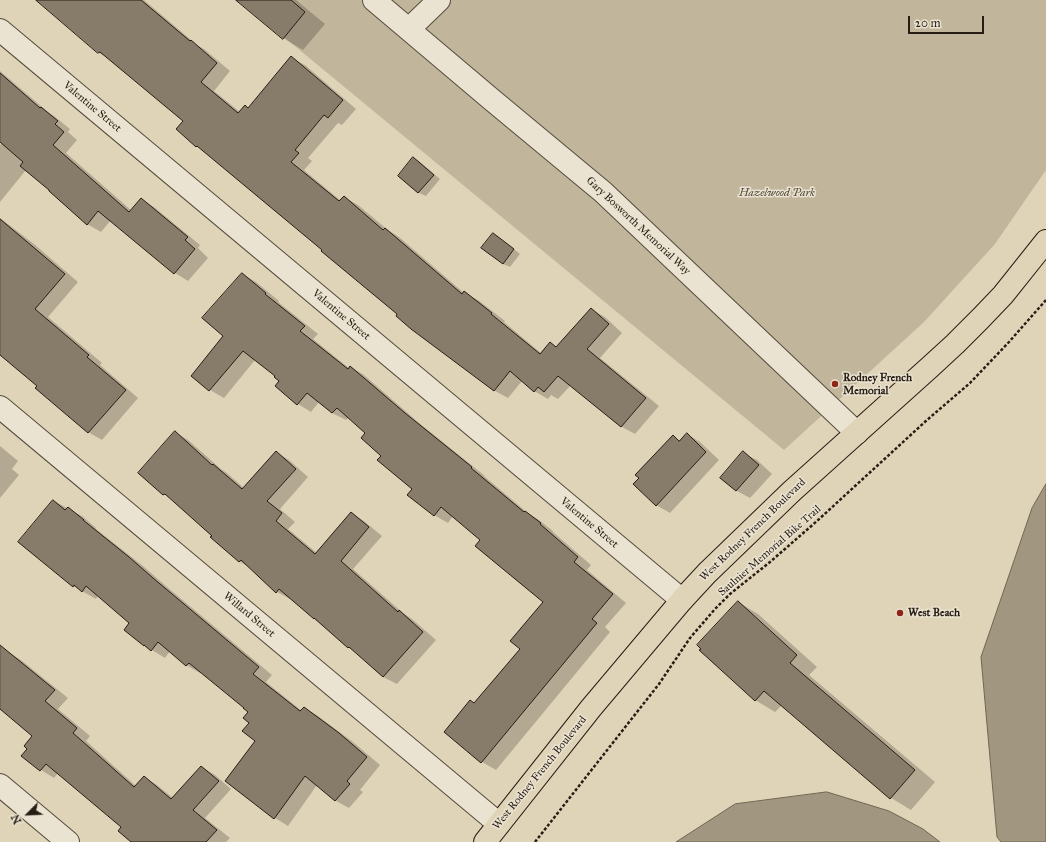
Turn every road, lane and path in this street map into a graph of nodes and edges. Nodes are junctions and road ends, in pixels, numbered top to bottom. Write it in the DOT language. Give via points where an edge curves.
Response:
graph roads {
  1 [pos="374,0"];
  2 [pos="439,0"];
  3 [pos="409,29"];
  4 [pos="0,30"];
  5 [pos="1046,241"];
  6 [pos="1046,300"];
  7 [pos="0,407"];
  8 [pos="857,433"];
  9 [pos="682,600"];
  10 [pos="0,785"];
  11 [pos="499,824"];
  12 [pos="68,842"];
  13 [pos="484,842"];
  14 [pos="535,842"];
  1 -- 3 [label="street, Gary Bosworth Memorial Way"];
  2 -- 3 [label="street"];
  3 -- 8 [label="street, Gary Bosworth Memorial Way" via="603,192"];
  4 -- 9 [label="street, Valentine Street"];
  5 -- 8 [label="main road, West Rodney French Boulevard" via="982,318"];
  6 -- 14 [label="path, Saulnier Memorial Bike Trail" via="970,383 715,609 690,638 659,684"];
  7 -- 11 [label="street, Willard Street"];
  8 -- 9 [label="main road, West Rodney French Boulevard" via="756,526"];
  9 -- 11 [label="main road, West Rodney French Boulevard" via="591,708"];
  10 -- 12 [label="street"];
  11 -- 13 [label="main road, West Rodney French Boulevard"];
}
